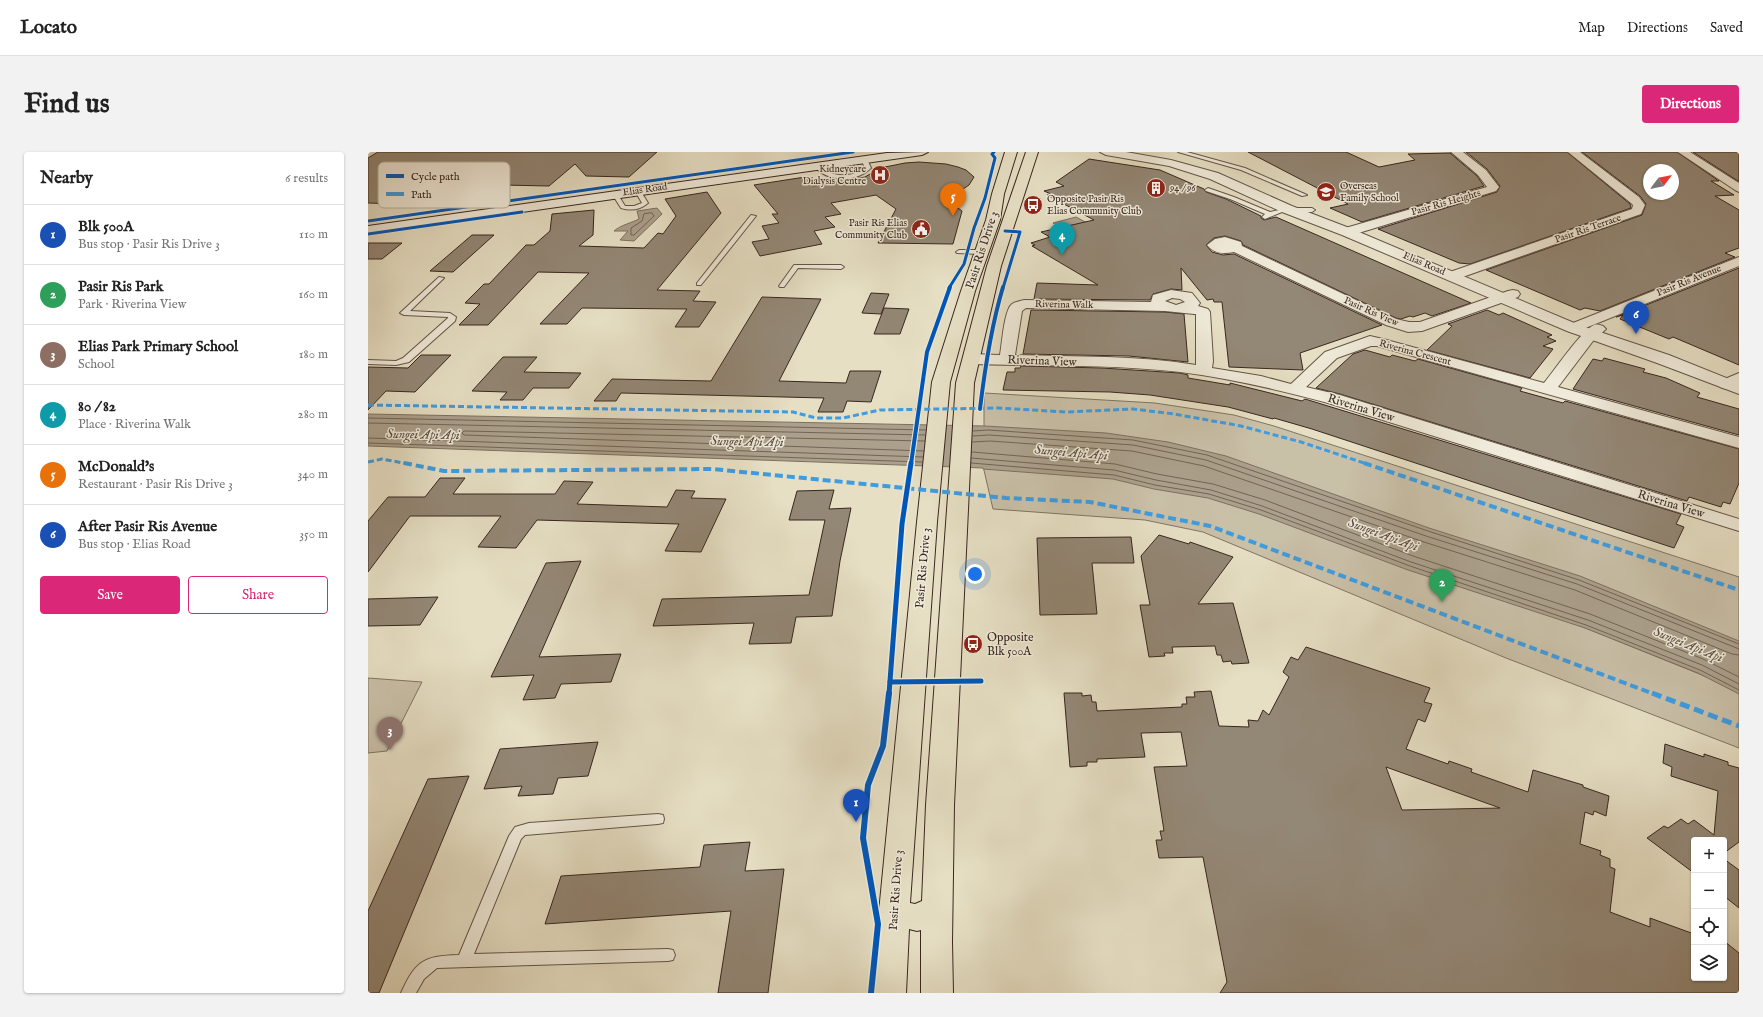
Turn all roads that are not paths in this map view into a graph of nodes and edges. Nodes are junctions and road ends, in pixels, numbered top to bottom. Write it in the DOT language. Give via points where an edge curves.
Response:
graph roads {
  1 [pos="880,152"];
  2 [pos="922,152"];
  3 [pos="1011,152"];
  4 [pos="1032,152"];
  5 [pos="1106,152"];
  6 [pos="1143,152"];
  7 [pos="1182,152"];
  8 [pos="1456,152"];
  9 [pos="1572,152"];
  10 [pos="1683,152"];
  11 [pos="1739,188"];
  12 [pos="1208,190"];
  13 [pos="1304,195"];
  14 [pos="510,205"];
  15 [pos="1289,206"];
  16 [pos="487,208"];
  17 [pos="753,216"];
  18 [pos="368,225"];
  19 [pos="368,230"];
  20 [pos="1352,231"];
  21 [pos="1235,248"];
  22 [pos="959,252"];
  23 [pos="981,252"];
  24 [pos="1739,261"];
  25 [pos="841,267"];
  26 [pos="1457,274"];
  27 [pos="442,278"];
  28 [pos="699,284"];
  29 [pos="782,286"];
  30 [pos="1507,296"];
  31 [pos="1586,329"];
  32 [pos="971,358"];
  33 [pos="1007,359"];
  34 [pos="368,362"];
  35 [pos="1203,370"];
  36 [pos="1736,382"];
  37 [pos="1295,389"];
  38 [pos="1548,390"];
  39 [pos="1739,443"];
  40 [pos="1739,525"];
  41 [pos="658,819"];
  42 [pos="938,908"];
  43 [pos="894,912"];
  44 [pos="668,955"];
  45 [pos="464,961"];
  46 [pos="408,993"];
  47 [pos="890,993"];
  48 [pos="937,993"];
  1 -- 14 [label="main road, Elias Road"];
  2 -- 19 [label="main road, Elias Road"];
  3 -- 23 [label="main road, Pasir Ris Drive 3" via="993,220"];
  4 -- 32 [label="main road, Pasir Ris Drive 3" via="994,266"];
  5 -- 15 [label="main road, Elias Road" via="1194,169"];
  6 -- 15 [label="main road, Elias Road" via="1204,166 1231,176"];
  7 -- 13 [label="lane" via="1224,163"];
  8 -- 20 [label="street, Pasir Ris Heights" via="1487,177 1492,183 1492,189"];
  9 -- 26 [label="street, Pasir Ris Terrace" via="1635,200 1639,205 1637,211"];
  10 -- 11 [label="street"];
  12 -- 15 [label="lane" via="1267,216"];
  15 -- 20 [label="main road, Elias Road"];
  15 -- 20 [label="main road, Elias Road" via="1312,210"];
  16 -- 18 [label="main road, Elias Road"];
  17 -- 28 [label="lane"];
  20 -- 26 [label="main road, Elias Road"];
  21 -- 30 [label="street, Pasir Ris View" via="1400,326 1422,326"];
  22 -- 23 [label="lane"];
  23 -- 43 [label="main road, Pasir Ris Drive 3" via="941,382"];
  24 -- 31 [label="street, Pasir Ris Avenue"];
  25 -- 29 [label="lane" via="796,266"];
  26 -- 30 [label="main road, Elias Road"];
  27 -- 34 [label="lane" via="404,313 450,315 452,319 406,360 396,363"];
  30 -- 31 [label="main road, Elias Road"];
  31 -- 36 [label="main road, Elias Road" via="1663,359"];
  31 -- 38 [label="street"];
  32 -- 33 [label="street, Riverina View"];
  32 -- 42 [label="main road, Pasir Ris Drive 3" via="965,383 940,804"];
  33 -- 35 [label="street, Riverina View" via="1116,363"];
  33 -- 35 [label="street, Riverina Walk" via="1015,311 1024,304 1186,308 1203,312"];
  35 -- 37 [label="street, Riverina View"];
  37 -- 38 [label="street, Riverina Crescent" via="1331,355 1370,341"];
  37 -- 40 [label="street, Riverina View"];
  38 -- 39 [label="street, Riverina Crescent"];
  41 -- 45 [label="lane" via="520,830"];
  42 -- 43 [label="main road" via="917,918"];
  42 -- 48 [label="main road, Pasir Ris Drive 3"];
  43 -- 47 [label="main road, Pasir Ris Drive 3"];
  44 -- 45 [label="lane"];
  45 -- 46 [label="lane" via="436,962 425,966"];
}
